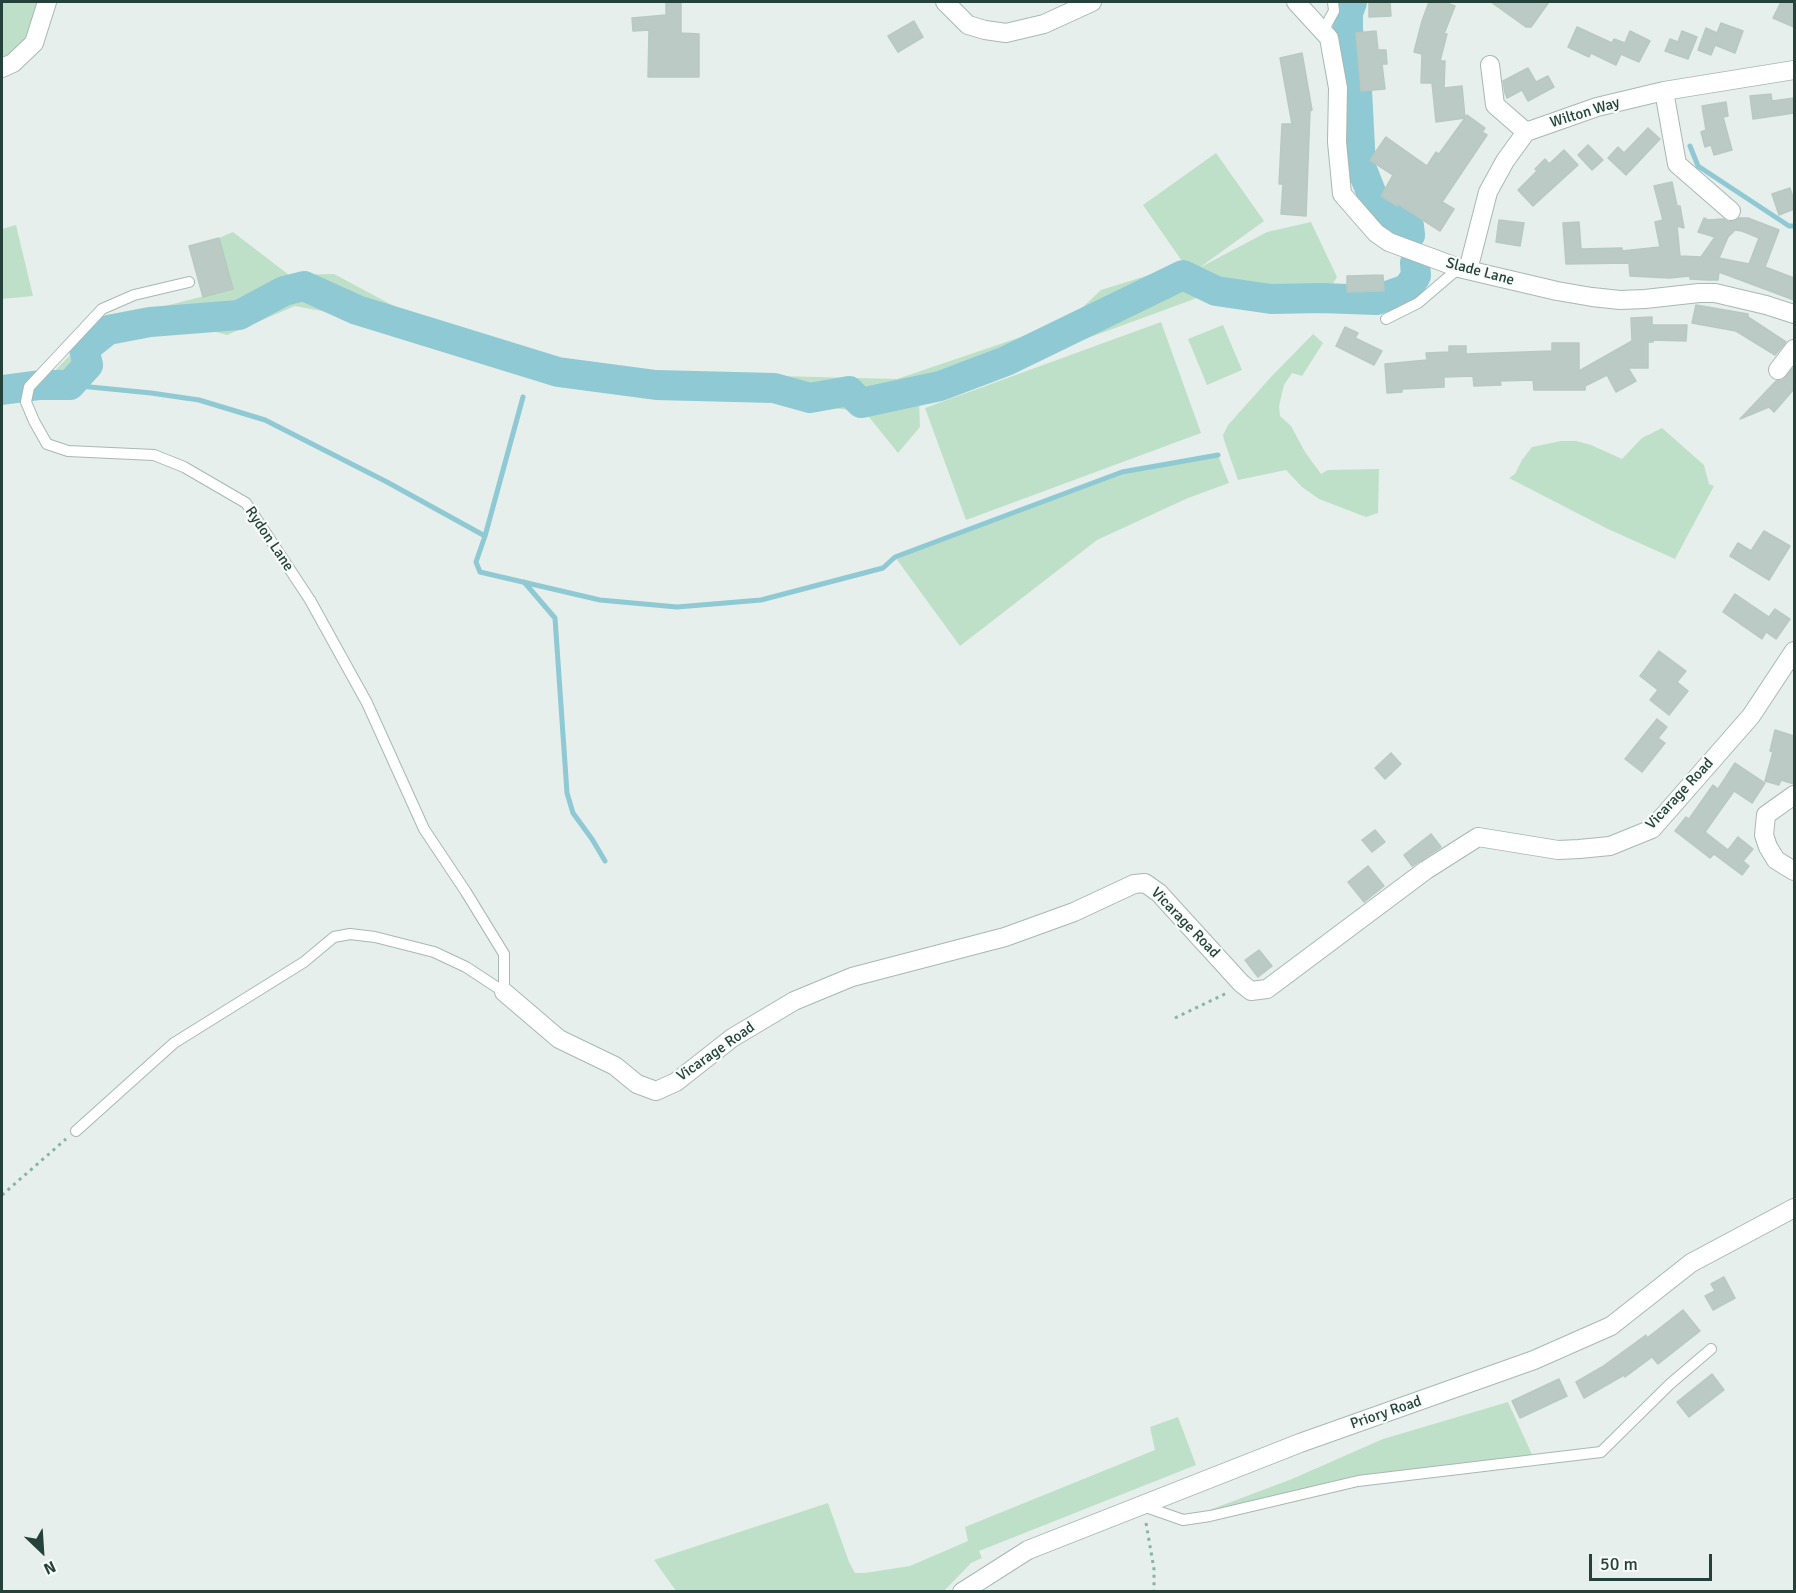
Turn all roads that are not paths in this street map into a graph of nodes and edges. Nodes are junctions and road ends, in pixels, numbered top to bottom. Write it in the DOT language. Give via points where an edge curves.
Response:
graph roads {
  1 [pos="47,2"];
  2 [pos="945,2"];
  3 [pos="1092,2"];
  4 [pos="1296,2"];
  5 [pos="1333,2"];
  6 [pos="1326,35"];
  7 [pos="1490,65"];
  8 [pos="2,68"];
  9 [pos="1794,70"];
  10 [pos="1664,91"];
  11 [pos="1526,132"];
  12 [pos="1731,211"];
  13 [pos="1463,269"];
  14 [pos="189,282"];
  15 [pos="1794,314"];
  16 [pos="1386,319"];
  17 [pos="1794,349"];
  18 [pos="1778,370"];
  19 [pos="1794,651"];
  20 [pos="1794,795"];
  21 [pos="1794,871"];
  22 [pos="504,992"];
  23 [pos="76,1131"];
  24 [pos="1794,1208"];
  25 [pos="1711,1349"];
  26 [pos="1143,1506"];
  27 [pos="962,1592"];
  1 -- 8 [label="street" via="34,43 14,63"];
  2 -- 3 [label="street" via="968,25 1006,33 1044,24"];
  4 -- 6 [label="street"];
  5 -- 6 [label="lane"];
  6 -- 13 [label="street, Slade Lane" via="1338,88 1337,142 1342,194 1389,242"];
  7 -- 11 [label="street" via="1495,105"];
  9 -- 10 [label="street, Wilton Way"];
  10 -- 11 [label="street, Wilton Way" via="1597,107"];
  10 -- 12 [label="street" via="1677,164"];
  11 -- 13 [label="street" via="1488,192"];
  13 -- 15 [label="street, Slade Lane" via="1592,297 1620,300 1714,293"];
  13 -- 16 [label="lane" via="1418,303"];
  14 -- 22 [label="lane, Rydon Lane" via="134,295 102,309 28,387 26,402 34,421 47,444 68,451 153,455 184,467 246,503 310,600 367,703 424,829 504,954"];
  17 -- 18 [label="street"];
  19 -- 22 [label="street, Vicarage Road" via="1751,716 1652,829 1610,846 1558,850 1478,837 1425,870 1267,989 1251,991 1246,987 1159,893 1145,883 1134,884 1005,938 842,981 794,1002 732,1038 676,1082 656,1091 559,1039"];
  20 -- 21 [label="street" via="1766,815 1764,835 1776,860"];
  22 -- 23 [label="lane" via="434,952 375,937 334,937 304,962 174,1043"];
  24 -- 26 [label="street, Priory Road" via="1691,1263 1611,1326 1534,1360 1300,1443"];
  25 -- 26 [label="lane" via="1601,1452 1358,1481 1183,1520"];
  26 -- 27 [label="street, Priory Road" via="1028,1550"];
}
